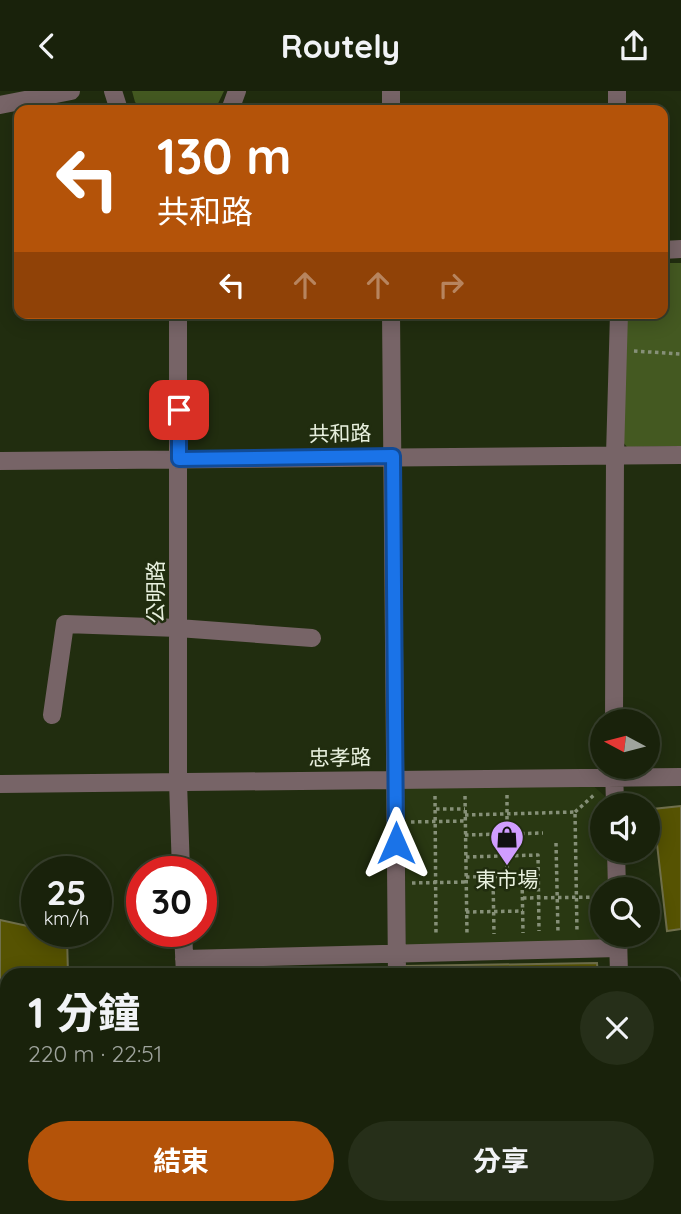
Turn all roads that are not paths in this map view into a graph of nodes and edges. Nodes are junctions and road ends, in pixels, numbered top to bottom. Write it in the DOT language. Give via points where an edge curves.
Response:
graph roads {
  1 [pos="66,92"];
  2 [pos="0,105"];
  3 [pos="178,319"];
  4 [pos="391,319"];
  5 [pos="619,319"];
  6 [pos="615,455"];
  7 [pos="681,455"];
  8 [pos="393,456"];
  9 [pos="179,459"];
  10 [pos="0,461"];
  11 [pos="178,628"];
  12 [pos="312,638"];
  13 [pos="614,709"];
  14 [pos="52,715"];
  15 [pos="590,774"];
  16 [pos="660,775"];
  17 [pos="681,777"];
  18 [pos="396,780"];
  19 [pos="178,782"];
  20 [pos="0,784"];
  21 [pos="180,856"];
  22 [pos="590,945"];
  23 [pos="183,947"];
  24 [pos="618,947"];
  25 [pos="396,953"];
  26 [pos="184,967"];
  27 [pos="397,968"];
  28 [pos="619,968"];
  1 -- 2 [label="street"];
  3 -- 9 [label="street, 公明路"];
  4 -- 8 [label="street"];
  5 -- 6 [label="street"];
  6 -- 7 [label="street, 共和路"];
  6 -- 8 [label="street, 共和路"];
  6 -- 13 [label="street"];
  8 -- 9 [label="street, 共和路"];
  8 -- 18 [label="street"];
  9 -- 10 [label="street, 共和路"];
  9 -- 11 [label="street, 公明路"];
  11 -- 12 [label="street"];
  11 -- 14 [label="street" via="65,624"];
  11 -- 19 [label="street, 公明路"];
  15 -- 18 [label="street, 忠孝路"];
  16 -- 17 [label="street, 忠孝路"];
  18 -- 19 [label="street, 忠孝路"];
  18 -- 25 [label="street"];
  19 -- 20 [label="street, 忠孝路"];
  19 -- 21 [label="street, 公明路"];
  22 -- 25 [label="street"];
  23 -- 26 [label="street"];
  24 -- 28 [label="street"];
  25 -- 26 [label="street"];
  25 -- 27 [label="street"];
}
